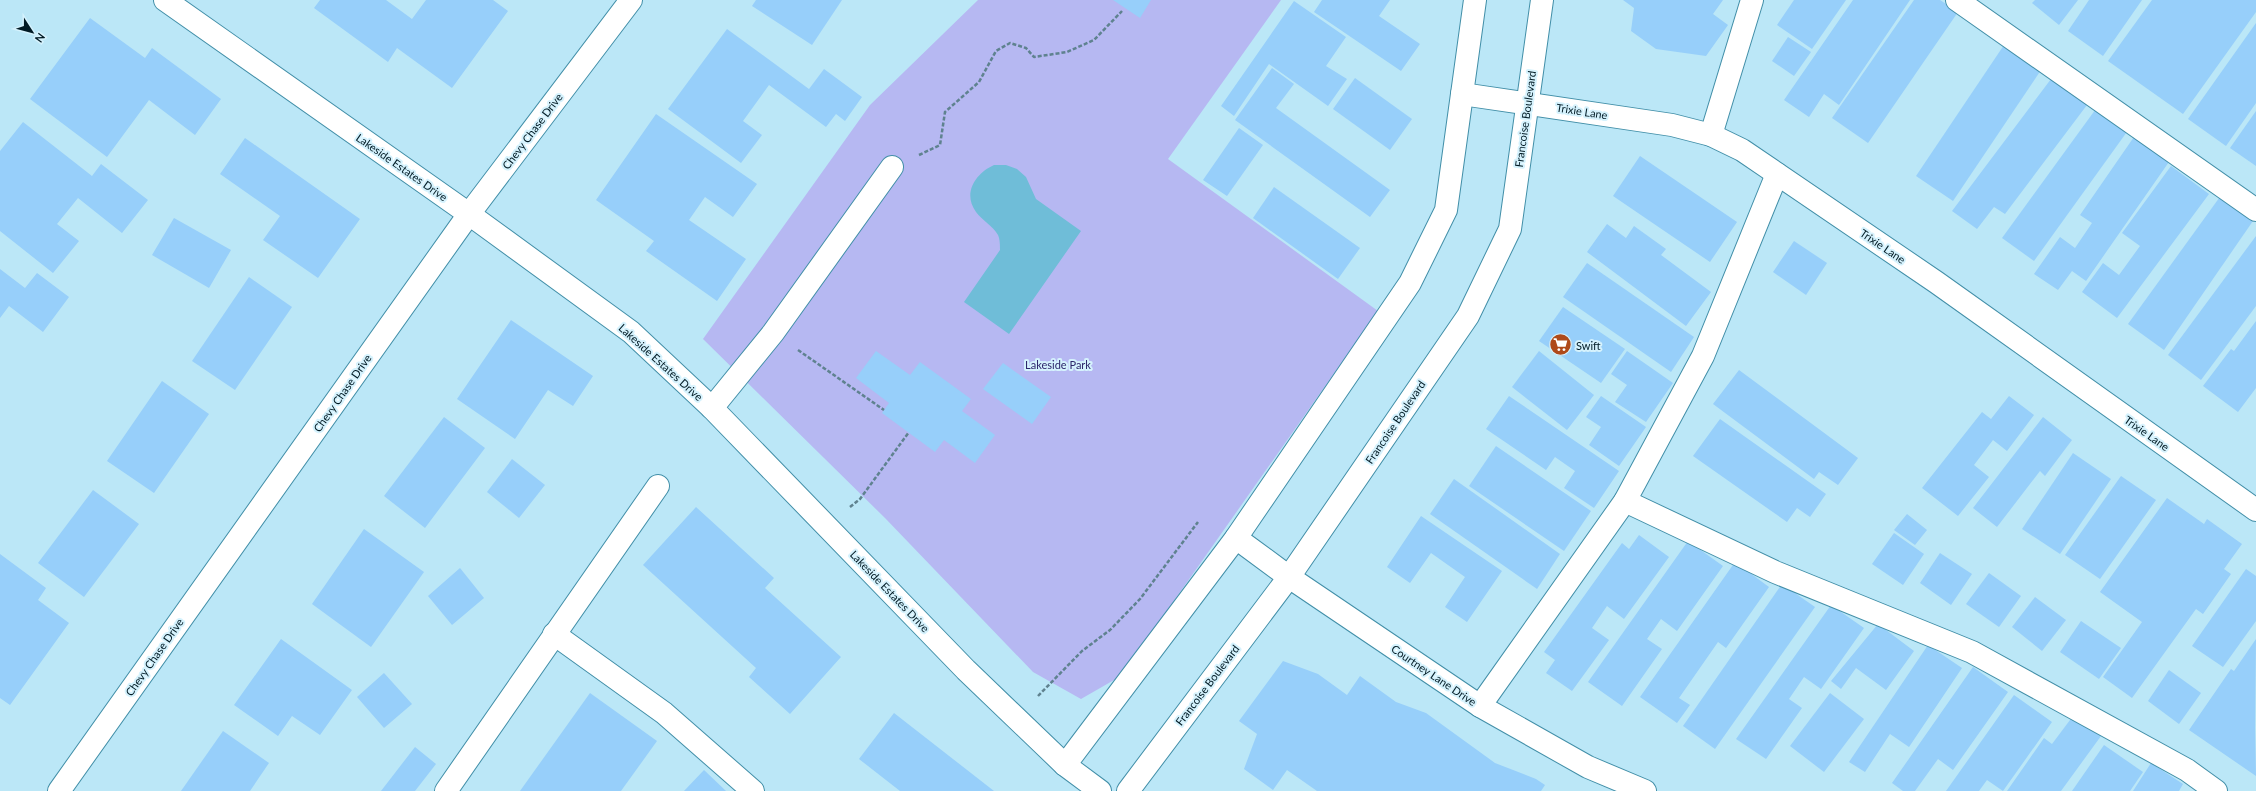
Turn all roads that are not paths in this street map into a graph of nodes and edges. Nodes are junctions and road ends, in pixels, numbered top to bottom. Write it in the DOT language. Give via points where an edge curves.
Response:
graph roads {
  1 [pos="165,0"];
  2 [pos="631,0"];
  3 [pos="1475,0"];
  4 [pos="1542,0"];
  5 [pos="1752,0"];
  6 [pos="1957,0"];
  7 [pos="1462,94"];
  8 [pos="1527,103"];
  9 [pos="1711,135"];
  10 [pos="892,167"];
  11 [pos="1777,174"];
  12 [pos="2256,210"];
  13 [pos="469,214"];
  14 [pos="712,408"];
  15 [pos="658,486"];
  16 [pos="1625,500"];
  17 [pos="2256,510"];
  18 [pos="1236,538"];
  19 [pos="1289,577"];
  20 [pos="554,634"];
  21 [pos="1480,706"];
  22 [pos="1065,764"];
  23 [pos="59,791"];
  24 [pos="446,791"];
  25 [pos="752,791"];
  26 [pos="1100,791"];
  27 [pos="1128,791"];
  28 [pos="1645,791"];
  29 [pos="2216,791"];
  1 -- 13 [label="street, Lakeside Estates Drive"];
  2 -- 13 [label="street, Chevy Chase Drive"];
  3 -- 7 [label="street"];
  4 -- 8 [label="street, Francoise Boulevard"];
  5 -- 9 [label="street"];
  6 -- 12 [label="street"];
  7 -- 8 [label="street, Trixie Lane"];
  7 -- 18 [label="street" via="1446,210 1410,283"];
  8 -- 9 [label="street, Trixie Lane" via="1672,125"];
  8 -- 19 [label="street, Francoise Boulevard" via="1510,229 1468,316"];
  9 -- 11 [label="street, Trixie Lane" via="1742,150"];
  10 -- 14 [label="street" via="773,333"];
  11 -- 16 [label="street" via="1703,356"];
  11 -- 17 [label="street, Trixie Lane" via="1936,282"];
  13 -- 14 [label="street, Lakeside Estates Drive" via="631,332"];
  13 -- 23 [label="street, Chevy Chase Drive"];
  14 -- 22 [label="street, Lakeside Estates Drive" via="966,670"];
  15 -- 20 [label="street"];
  16 -- 21 [label="street"];
  16 -- 29 [label="street" via="1775,572 1972,652 2187,770"];
  18 -- 19 [label="street, Courtney Lane Drive"];
  18 -- 22 [label="street"];
  19 -- 21 [label="street, Courtney Lane Drive"];
  19 -- 27 [label="street, Francoise Boulevard"];
  20 -- 24 [label="street"];
  20 -- 25 [label="street" via="664,713"];
  21 -- 28 [label="street, Courtney Lane Drive" via="1588,767"];
  22 -- 26 [label="street, Lakeside Estates Drive"];
}
